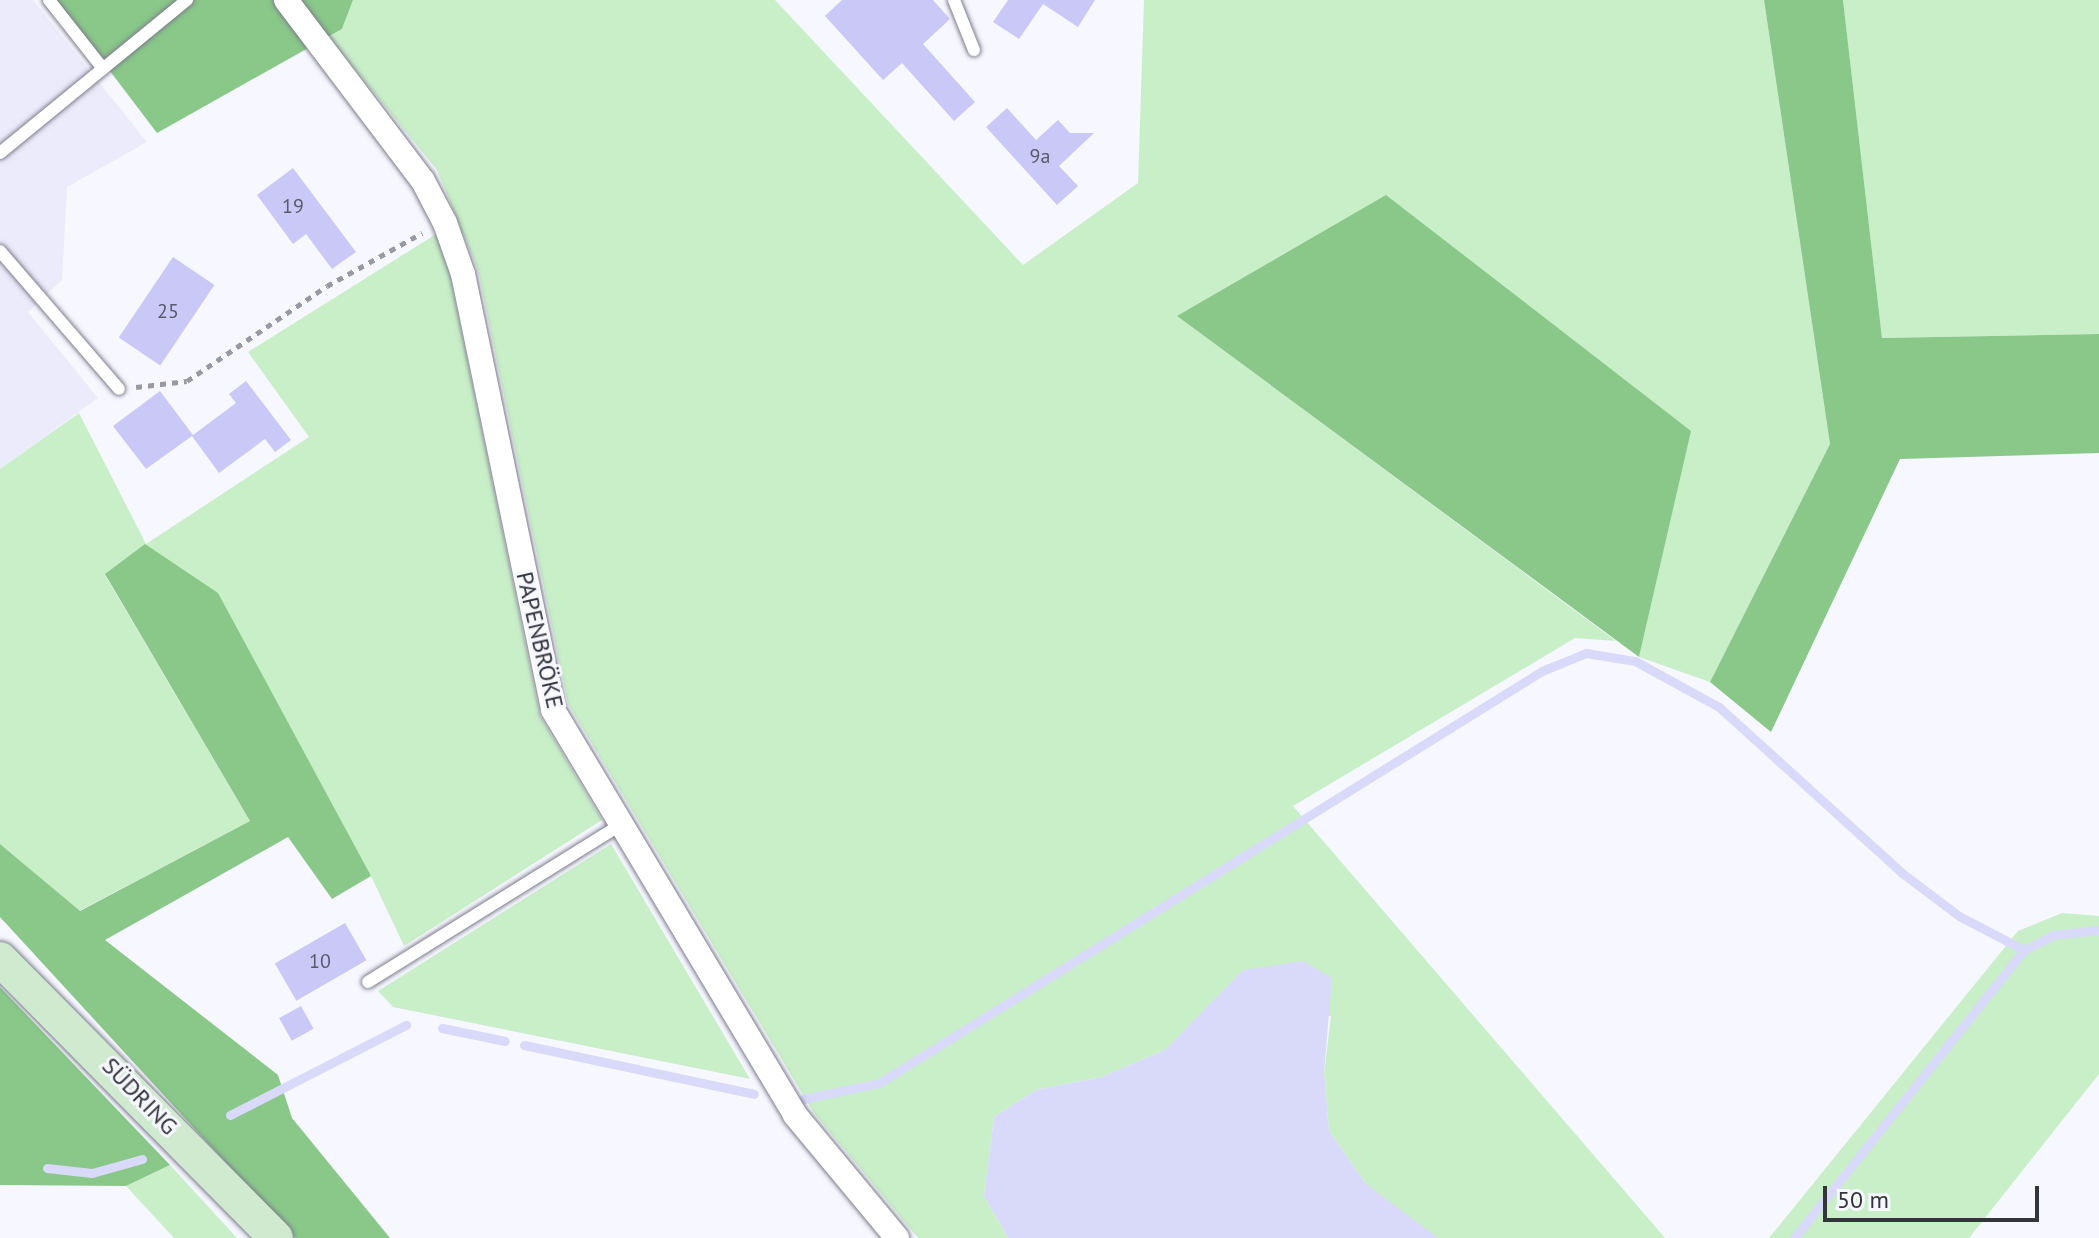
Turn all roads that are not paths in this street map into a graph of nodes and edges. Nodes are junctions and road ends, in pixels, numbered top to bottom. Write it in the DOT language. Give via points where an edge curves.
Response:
graph roads {
  1 [pos="49,0"];
  2 [pos="187,0"];
  3 [pos="286,0"];
  4 [pos="954,0"];
  5 [pos="974,50"];
  6 [pos="101,66"];
  7 [pos="0,153"];
  8 [pos="0,251"];
  9 [pos="119,389"];
  10 [pos="620,825"];
  11 [pos="0,959"];
  12 [pos="368,982"];
  13 [pos="276,1238"];
  14 [pos="897,1238"];
  1 -- 6 [label="lane"];
  2 -- 6 [label="lane"];
  3 -- 10 [label="street, PAPENBRÖKE" via="423,181 445,223 463,274 553,710"];
  4 -- 5 [label="lane"];
  6 -- 7 [label="lane"];
  8 -- 9 [label="lane"];
  10 -- 12 [label="lane"];
  10 -- 14 [label="street, PAPENBRÖKE" via="795,1115"];
  11 -- 13 [label="main road, SÜDRING"];
}
